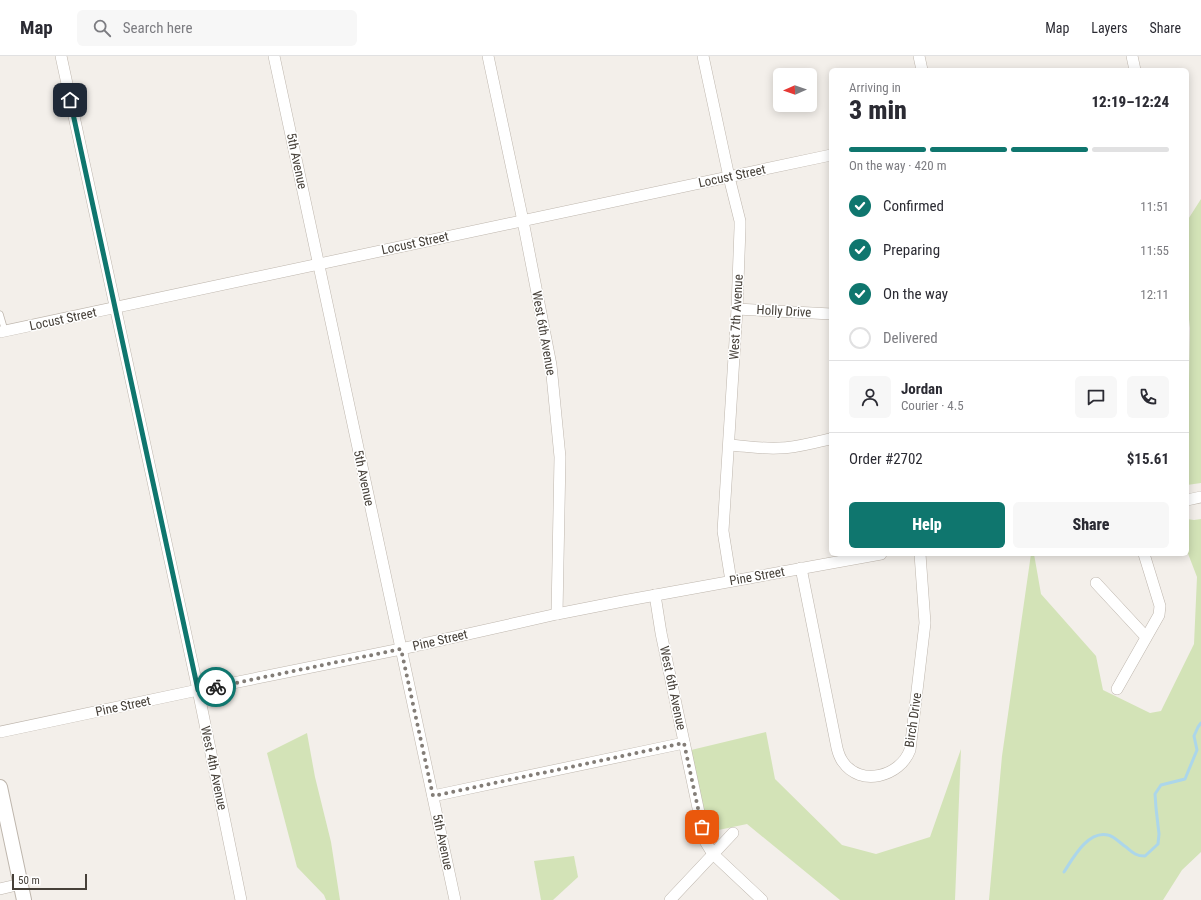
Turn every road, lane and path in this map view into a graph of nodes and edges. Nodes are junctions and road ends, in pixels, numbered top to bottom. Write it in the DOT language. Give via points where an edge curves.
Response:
graph roads {
  1 [pos="61,56"];
  2 [pos="274,56"];
  3 [pos="488,56"];
  4 [pos="703,56"];
  5 [pos="918,56"];
  6 [pos="1132,56"];
  7 [pos="921,68"];
  8 [pos="1135,68"];
  9 [pos="829,155"];
  10 [pos="729,177"];
  11 [pos="523,221"];
  12 [pos="319,264"];
  13 [pos="115,308"];
  14 [pos="737,309"];
  15 [pos="0,314"];
  16 [pos="829,314"];
  17 [pos="2,332"];
  18 [pos="829,439"];
  19 [pos="729,445"];
  20 [pos="1201,497"];
  21 [pos="1189,500"];
  22 [pos="870,556"];
  23 [pos="920,556"];
  24 [pos="1145,556"];
  25 [pos="801,568"];
  26 [pos="731,581"];
  27 [pos="1096,583"];
  28 [pos="655,595"];
  29 [pos="557,614"];
  30 [pos="1146,637"];
  31 [pos="401,649"];
  32 [pos="1117,689"];
  33 [pos="198,690"];
  34 [pos="0,732"];
  35 [pos="684,743"];
  36 [pos="0,787"];
  37 [pos="433,796"];
  38 [pos="733,833"];
  39 [pos="713,854"];
  40 [pos="21,884"];
  41 [pos="0,889"];
  42 [pos="24,900"];
  43 [pos="241,900"];
  44 [pos="455,900"];
  45 [pos="670,900"];
  46 [pos="762,900"];
  1 -- 13 [label="street, West 4th Avenue"];
  2 -- 12 [label="street, 5th Avenue"];
  3 -- 11 [label="street, West 6th Avenue"];
  4 -- 10 [label="street, West 7th Avenue"];
  5 -- 7 [label="street"];
  6 -- 8 [label="street"];
  9 -- 10 [label="street, Locust Street"];
  10 -- 11 [label="street, Locust Street"];
  10 -- 14 [label="street, West 7th Avenue" via="740,222"];
  11 -- 12 [label="street, Locust Street"];
  11 -- 29 [label="street, West 6th Avenue" via="551,365 560,457"];
  12 -- 13 [label="street, Locust Street"];
  12 -- 31 [label="street, 5th Avenue"];
  13 -- 17 [label="street, Locust Street"];
  13 -- 33 [label="street, West 4th Avenue"];
  14 -- 16 [label="street, Holly Drive"];
  14 -- 19 [label="street, West 7th Avenue"];
  15 -- 17 [label="lane"];
  18 -- 19 [label="street" via="780,448"];
  19 -- 26 [label="street, West 7th Avenue" via="723,531"];
  20 -- 21 [label="street"];
  22 -- 25 [label="street, Pine Street"];
  23 -- 25 [label="street, Birch Drive" via="925,623 911,745 908,757 902,764 881,776 868,776 856,772 839,756"];
  24 -- 30 [label="street" via="1160,606"];
  25 -- 26 [label="street, Pine Street"];
  26 -- 28 [label="street, Pine Street"];
  27 -- 30 [label="street"];
  28 -- 29 [label="street, Pine Street"];
  28 -- 35 [label="street, West 6th Avenue"];
  29 -- 31 [label="street, Pine Street"];
  30 -- 32 [label="street"];
  31 -- 33 [label="street, Pine Street"];
  31 -- 37 [label="street, 5th Avenue"];
  33 -- 34 [label="street, Pine Street"];
  33 -- 43 [label="street, West 4th Avenue"];
  35 -- 37 [label="street"];
  35 -- 39 [label="street, West 6th Avenue" via="705,841"];
  36 -- 40 [label="street"];
  37 -- 44 [label="street, 5th Avenue"];
  38 -- 39 [label="street"];
  39 -- 45 [label="street"];
  39 -- 46 [label="street, West 6th Avenue"];
  40 -- 41 [label="street"];
  40 -- 42 [label="street"];
}
